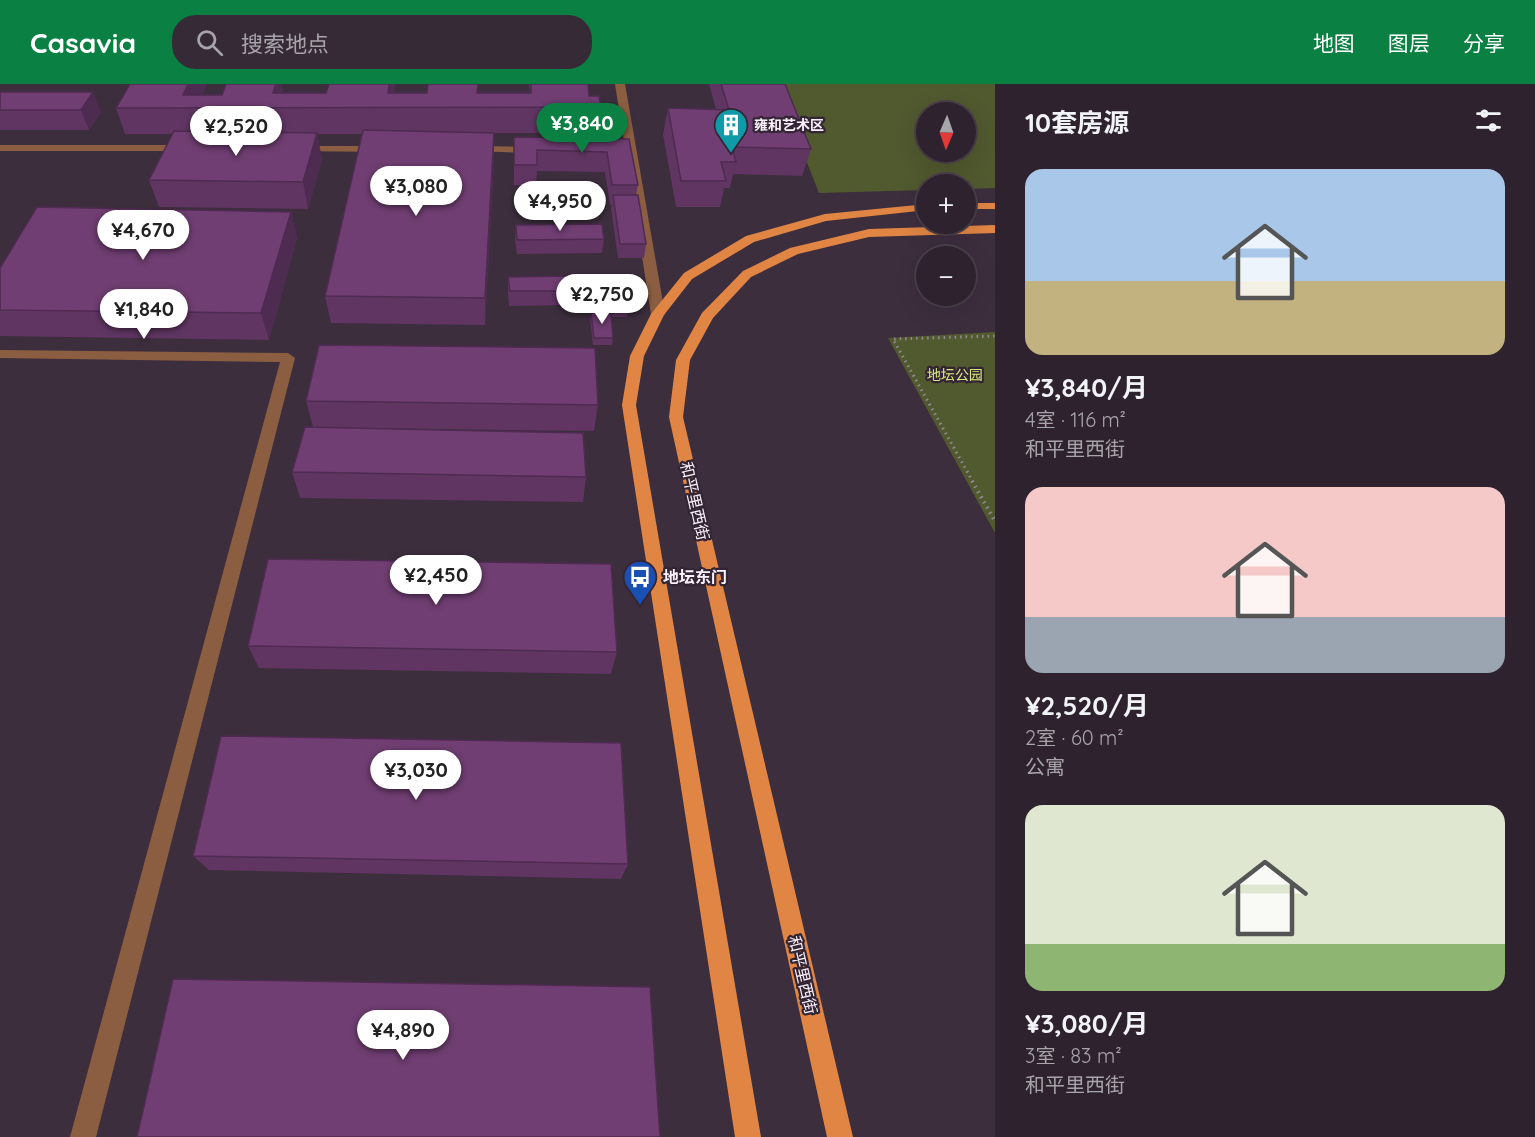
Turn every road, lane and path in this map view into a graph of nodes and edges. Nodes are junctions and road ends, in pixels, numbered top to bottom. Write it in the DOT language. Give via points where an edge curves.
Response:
graph roads {
  1 [pos="620,84"];
  2 [pos="0,148"];
  3 [pos="201,148"];
  4 [pos="284,149"];
  5 [pos="390,149"];
  6 [pos="461,149"];
  7 [pos="552,150"];
  8 [pos="976,206"];
  9 [pos="995,206"];
  10 [pos="916,208"];
  11 [pos="995,229"];
  12 [pos="658,314"];
  13 [pos="995,336"];
  14 [pos="0,354"];
  15 [pos="995,521"];
  16 [pos="83,1137"];
  17 [pos="747,1137"];
  18 [pos="840,1137"];
  1 -- 12 [label="street" via="625,150"];
  2 -- 3 [label="street"];
  4 -- 5 [label="street"];
  6 -- 7 [label="street"];
  8 -- 9 [label="main road"];
  10 -- 12 [label="main road" via="825,218 750,240 688,276"];
  11 -- 18 [label="main road, 和平里西街" via="869,233 794,251 747,274 707,316 683,360 676,417"];
  12 -- 17 [label="main road" via="637,356 629,405"];
  13 -- 15 [label="path" via="893,339"];
  14 -- 16 [label="street" via="288,357"];
}
